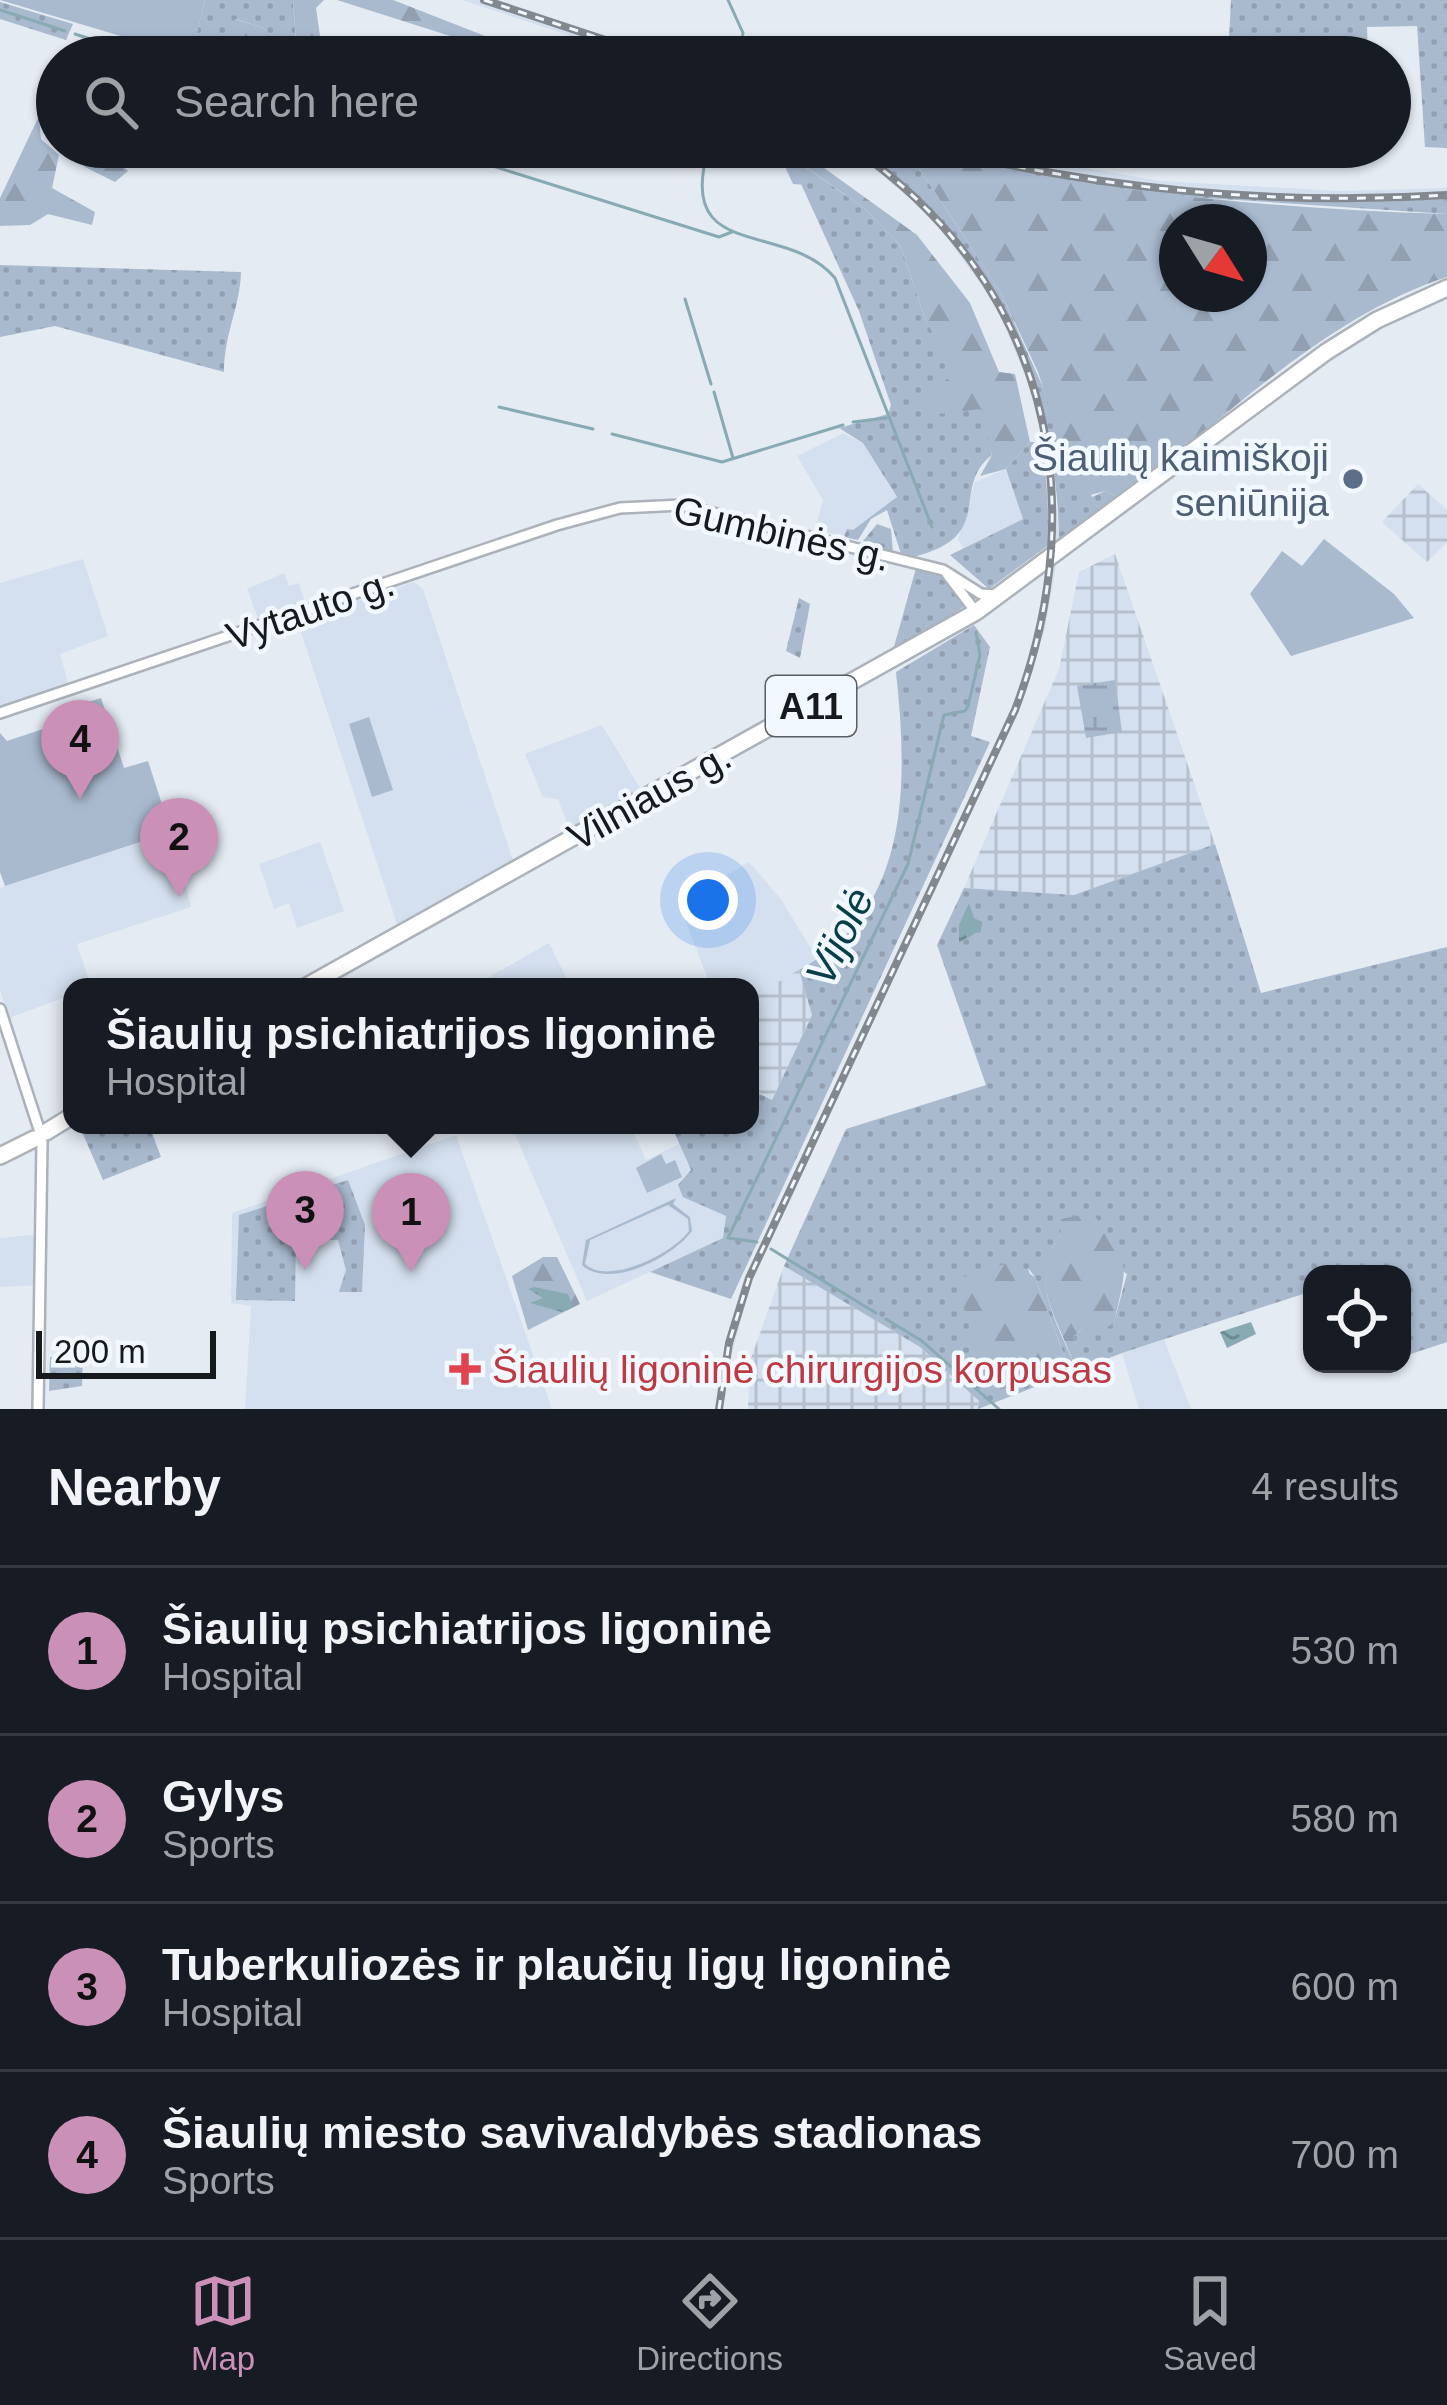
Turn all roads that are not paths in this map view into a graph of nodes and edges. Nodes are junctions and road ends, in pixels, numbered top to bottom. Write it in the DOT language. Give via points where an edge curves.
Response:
graph roads {
  1 [pos="1447,285"];
  2 [pos="620,508"];
  3 [pos="943,570"];
  4 [pos="1013,588"];
  5 [pos="976,612"];
  6 [pos="0,712"];
  7 [pos="321,978"];
  8 [pos="0,1009"];
  9 [pos="63,1122"];
  10 [pos="40,1136"];
  11 [pos="0,1156"];
  12 [pos="38,1409"];
  1 -- 4 [label="highway, Vilniaus g. / A11" via="1354,333"];
  2 -- 3 [label="main road, Gumbinės g." via="714,511"];
  2 -- 6 [label="main road, Vytauto g."];
  3 -- 4 [label="main road, Gumbinės g." via="987,596"];
  3 -- 5 [label="main road"];
  4 -- 5 [label="highway, Vilniaus g. / A11"];
  5 -- 7 [label="highway, Vilniaus g. / A11"];
  8 -- 10 [label="main road"];
  9 -- 10 [label="highway"];
  10 -- 11 [label="highway"];
  10 -- 12 [label="main road"];
}
